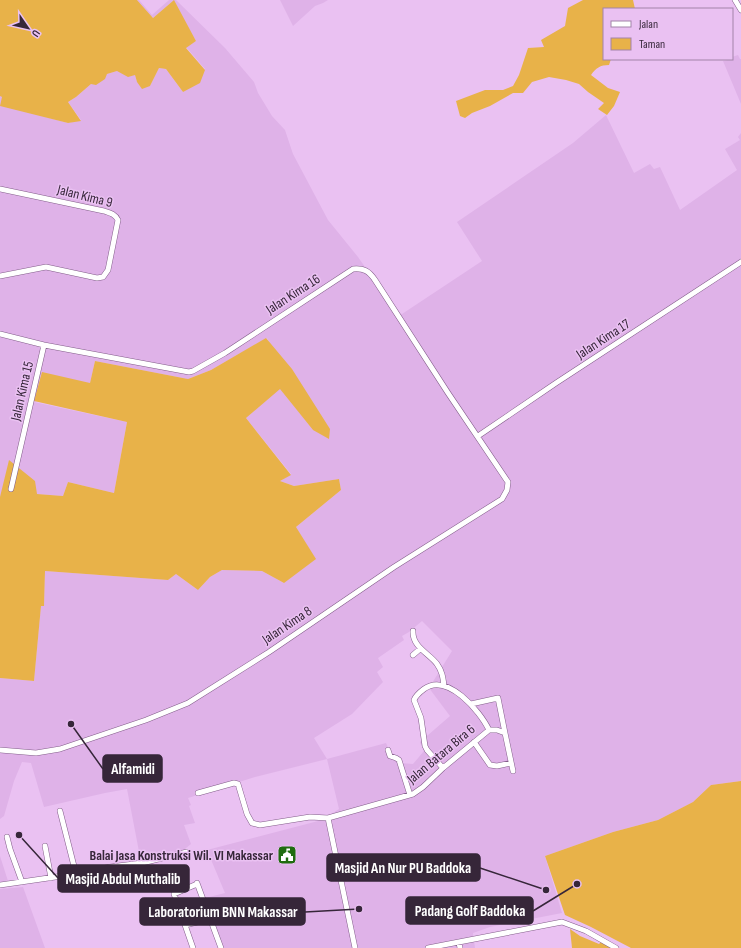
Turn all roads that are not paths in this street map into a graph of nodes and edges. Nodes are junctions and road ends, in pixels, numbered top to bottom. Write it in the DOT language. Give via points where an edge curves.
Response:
graph roads {
  1 [pos="735,0"];
  2 [pos="741,10"];
  3 [pos="0,189"];
  4 [pos="741,262"];
  5 [pos="0,276"];
  6 [pos="0,334"];
  7 [pos="44,345"];
  8 [pos="478,436"];
  9 [pos="11,489"];
  10 [pos="413,631"];
  11 [pos="420,649"];
  12 [pos="413,655"];
  13 [pos="444,686"];
  14 [pos="471,704"];
  15 [pos="489,730"];
  16 [pos="505,734"];
  17 [pos="474,742"];
  18 [pos="0,750"];
  19 [pos="388,750"];
  20 [pos="511,763"];
  21 [pos="443,768"];
  22 [pos="513,771"];
  23 [pos="198,793"];
  24 [pos="410,795"];
  25 [pos="60,811"];
  26 [pos="328,818"];
  27 [pos="7,837"];
  28 [pos="45,846"];
  29 [pos="187,852"];
  30 [pos="76,874"];
  31 [pos="50,878"];
  32 [pos="22,882"];
  33 [pos="0,885"];
  34 [pos="210,918"];
  35 [pos="185,925"];
  36 [pos="459,942"];
  37 [pos="193,948"];
  38 [pos="221,948"];
  39 [pos="355,948"];
  40 [pos="428,948"];
  41 [pos="460,948"];
  42 [pos="616,948"];
  1 -- 2 [label="street"];
  3 -- 5 [label="street, Jalan Kima 9" via="104,211 111,213 118,220 108,270 103,277 97,278 46,267"];
  4 -- 8 [label="street, Jalan Kima 17"];
  6 -- 7 [label="street, Jalan Kima 16"];
  7 -- 8 [label="street, Jalan Kima 16" via="189,372 225,353 353,269 361,269 371,274"];
  7 -- 9 [label="street, Jalan Kima 15"];
  8 -- 18 [label="street, Jalan Kima 8" via="508,482 502,499 188,703 60,749 36,753"];
  10 -- 11 [label="street" via="413,637"];
  11 -- 12 [label="street"];
  11 -- 13 [label="street" via="436,662 442,673"];
  13 -- 14 [label="street"];
  13 -- 21 [label="street" via="430,685 416,695 414,700 421,718 425,746"];
  14 -- 15 [label="street"];
  14 -- 16 [label="street" via="498,698"];
  15 -- 16 [label="street"];
  15 -- 17 [label="street, Jalan Batara Bira 6"];
  16 -- 20 [label="street"];
  17 -- 20 [label="street" via="490,765"];
  17 -- 21 [label="street, Jalan Batara Bira 6"];
  19 -- 24 [label="street" via="390,756 399,760"];
  20 -- 22 [label="street"];
  21 -- 24 [label="street, Jalan Batara Bira 6"];
  23 -- 26 [label="street, Jalan Batara Bira 6" via="238,784 247,814 252,823 260,825 310,817"];
  24 -- 26 [label="street, Jalan Batara Bira 6"];
  25 -- 30 [label="street"];
  26 -- 39 [label="street"];
  27 -- 32 [label="street"];
  28 -- 31 [label="street"];
  29 -- 30 [label="street" via="142,863"];
  30 -- 31 [label="street"];
  31 -- 32 [label="street"];
  32 -- 33 [label="street"];
  34 -- 35 [label="street"];
  34 -- 35 [label="street" via="197,884 174,894"];
  34 -- 38 [label="street"];
  35 -- 37 [label="street"];
  36 -- 40 [label="street"];
  36 -- 41 [label="street"];
  36 -- 42 [label="street" via="562,922 586,931"];
}
